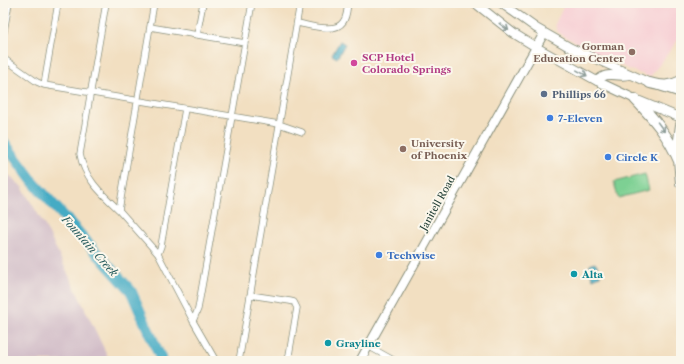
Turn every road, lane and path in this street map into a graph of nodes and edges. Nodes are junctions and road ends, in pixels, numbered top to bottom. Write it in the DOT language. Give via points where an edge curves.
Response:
graph roads {
  1 [pos="9,3"];
  2 [pos="58,3"];
  3 [pos="106,3"];
  4 [pos="154,3"];
  5 [pos="203,3"];
  6 [pos="252,3"];
  7 [pos="300,3"];
  8 [pos="348,3"];
  9 [pos="476,3"];
  10 [pos="501,3"];
  11 [pos="297,23"];
  12 [pos="150,27"];
  13 [pos="544,34"];
  14 [pos="197,35"];
  15 [pos="3,37"];
  16 [pos="245,43"];
  17 [pos="536,47"];
  18 [pos="3,58"];
  19 [pos="629,75"];
  20 [pos="597,81"];
  21 [pos="681,81"];
  22 [pos="650,83"];
  23 [pos="44,85"];
  24 [pos="90,93"];
  25 [pos="681,93"];
  26 [pos="635,99"];
  27 [pos="138,101"];
  28 [pos="185,109"];
  29 [pos="232,116"];
  30 [pos="681,118"];
  31 [pos="279,124"];
  32 [pos="681,125"];
  33 [pos="302,132"];
  34 [pos="679,161"];
  35 [pos="681,183"];
  36 [pos="119,210"];
  37 [pos="158,254"];
  38 [pos="250,295"];
  39 [pos="193,321"];
  40 [pos="368,346"];
  41 [pos="216,361"];
  42 [pos="239,361"];
  43 [pos="288,361"];
  44 [pos="360,361"];
  45 [pos="395,361"];
  1 -- 15 [label="street"];
  2 -- 23 [label="street"];
  3 -- 24 [label="street"];
  4 -- 12 [label="street"];
  5 -- 14 [label="street"];
  6 -- 16 [label="street"];
  7 -- 11 [label="street"];
  8 -- 11 [label="street" via="344,21 337,27"];
  9 -- 17 [label="main road, one-way" via="513,34"];
  10 -- 13 [label="main road"];
  11 -- 31 [label="street"];
  12 -- 14 [label="street"];
  12 -- 27 [label="street"];
  13 -- 17 [label="main road, Janitell Road"];
  13 -- 19 [label="main road"];
  14 -- 16 [label="street"];
  16 -- 29 [label="street"];
  17 -- 20 [label="main road, one-way"];
  17 -- 40 [label="main road, Janitell Road"];
  18 -- 23 [label="street"];
  19 -- 20 [label="main road" via="605,75"];
  19 -- 22 [label="main road"];
  20 -- 26 [label="main road"];
  21 -- 22 [label="highway" via="668,86"];
  22 -- 25 [label="main road"];
  23 -- 24 [label="street"];
  24 -- 27 [label="street"];
  24 -- 36 [label="street" via="81,160 96,188"];
  26 -- 30 [label="main road"];
  26 -- 34 [label="highway, one-way" via="662,128"];
  27 -- 28 [label="street"];
  27 -- 36 [label="street"];
  28 -- 29 [label="street"];
  28 -- 37 [label="street"];
  29 -- 31 [label="street"];
  29 -- 39 [label="street" via="198,309"];
  31 -- 33 [label="street"];
  31 -- 38 [label="street"];
  32 -- 34 [label="highway"];
  34 -- 35 [label="highway"];
  36 -- 37 [label="street"];
  37 -- 39 [label="street"];
  38 -- 42 [label="street"];
  38 -- 43 [label="street" via="290,301 296,305"];
  39 -- 41 [label="street"];
  40 -- 44 [label="main road, Janitell Road"];
  40 -- 45 [label="street"];
}
